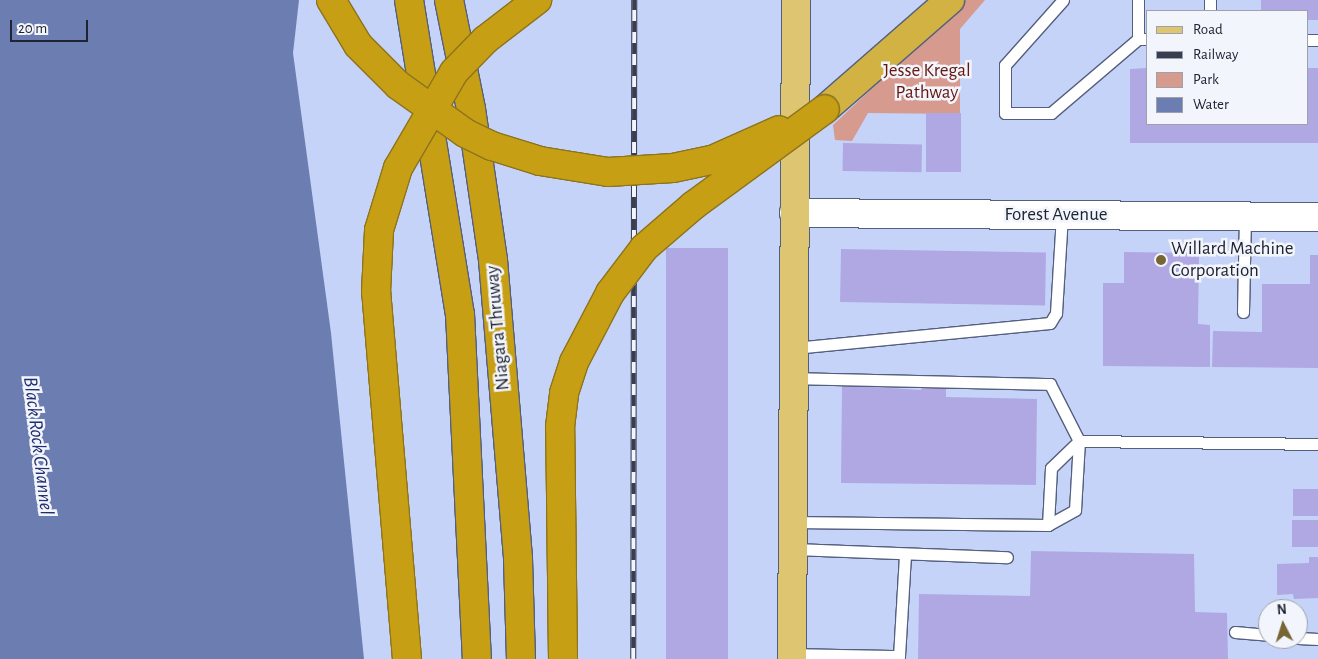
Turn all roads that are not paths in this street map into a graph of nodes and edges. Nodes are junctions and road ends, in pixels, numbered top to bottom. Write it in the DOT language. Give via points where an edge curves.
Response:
graph roads {
  1 [pos="331,0"];
  2 [pos="409,0"];
  3 [pos="449,0"];
  4 [pos="537,0"];
  5 [pos="796,0"];
  6 [pos="950,0"];
  7 [pos="1063,0"];
  8 [pos="1138,0"];
  9 [pos="1142,39"];
  10 [pos="825,109"];
  11 [pos="794,213"];
  12 [pos="1062,215"];
  13 [pos="1244,216"];
  14 [pos="1318,217"];
  15 [pos="1243,312"];
  16 [pos="794,348"];
  17 [pos="794,378"];
  18 [pos="1079,441"];
  19 [pos="1318,444"];
  20 [pos="793,522"];
  21 [pos="1048,525"];
  22 [pos="794,549"];
  23 [pos="905,554"];
  24 [pos="1007,557"];
  25 [pos="1235,632"];
  26 [pos="1258,634"];
  27 [pos="792,656"];
  28 [pos="407,659"];
  29 [pos="477,659"];
  30 [pos="521,659"];
  31 [pos="563,659"];
  1 -- 10 [label="highway, bridge" via="358,45 398,85 465,133 492,146 540,161 608,172 673,168 712,160"];
  2 -- 29 [label="highway, Niagara Thruway" via="460,314"];
  3 -- 30 [label="highway, Niagara Thruway" via="471,109 493,260 518,559"];
  4 -- 28 [label="highway, bridge" via="486,40 454,72 398,168 379,230 377,320"];
  5 -- 11 [label="main road"];
  6 -- 10 [label="highway"];
  7 -- 9 [label="lane" via="1005,65 1005,113 1051,113"];
  8 -- 9 [label="lane"];
  10 -- 31 [label="highway, bridge" via="694,206 644,248 610,293 574,362 564,393 560,426"];
  11 -- 12 [label="street, Forest Avenue"];
  11 -- 16 [label="main road"];
  12 -- 13 [label="street, Forest Avenue"];
  12 -- 16 [label="lane" via="1056,313 1050,323"];
  13 -- 14 [label="street, Forest Avenue"];
  13 -- 15 [label="lane"];
  16 -- 17 [label="main road"];
  17 -- 18 [label="lane" via="1050,384"];
  17 -- 20 [label="main road"];
  18 -- 19 [label="lane"];
  18 -- 21 [label="lane" via="1050,468"];
  18 -- 21 [label="lane" via="1075,510"];
  20 -- 21 [label="lane"];
  20 -- 22 [label="main road"];
  22 -- 23 [label="lane"];
  22 -- 27 [label="main road"];
  23 -- 24 [label="lane"];
  23 -- 27 [label="lane" via="899,656"];
  25 -- 26 [label="lane"];
}
